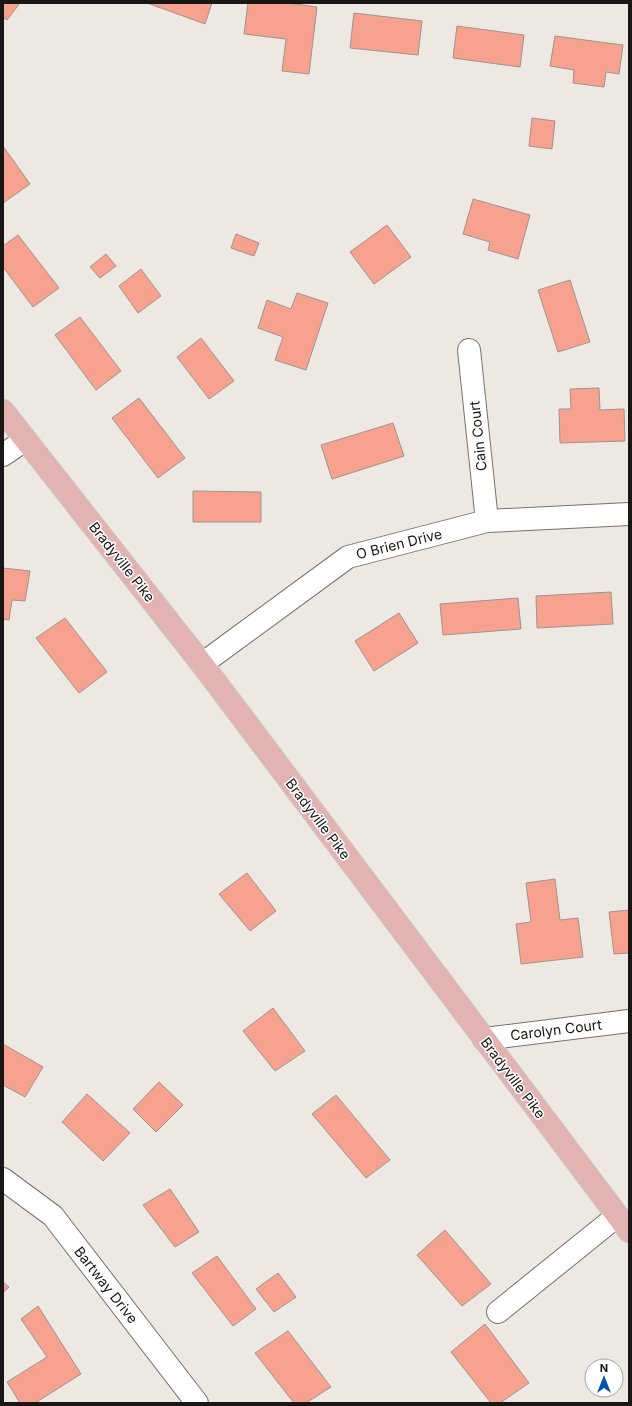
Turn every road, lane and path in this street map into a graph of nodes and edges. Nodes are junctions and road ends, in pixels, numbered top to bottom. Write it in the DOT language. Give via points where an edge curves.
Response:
graph roads {
  1 [pos="469,350"];
  2 [pos="3,411"];
  3 [pos="25,440"];
  4 [pos="3,455"];
  5 [pos="629,514"];
  6 [pos="487,521"];
  7 [pos="202,664"];
  8 [pos="629,1021"];
  9 [pos="484,1039"];
  10 [pos="3,1179"];
  11 [pos="623,1223"];
  12 [pos="498,1312"];
  13 [pos="188,1400"];
  1 -- 6 [label="street, Cain Court"];
  2 -- 3 [label="main road, Bradyville Pike"];
  3 -- 4 [label="street"];
  3 -- 7 [label="main road, Bradyville Pike"];
  5 -- 6 [label="street, O Brien Drive"];
  6 -- 7 [label="street, O Brien Drive" via="348,557"];
  7 -- 9 [label="main road, Bradyville Pike"];
  8 -- 9 [label="street, Carolyn Court"];
  9 -- 11 [label="main road, Bradyville Pike"];
  10 -- 13 [label="street, Bartway Drive" via="53,1216"];
  11 -- 12 [label="street"];
}
